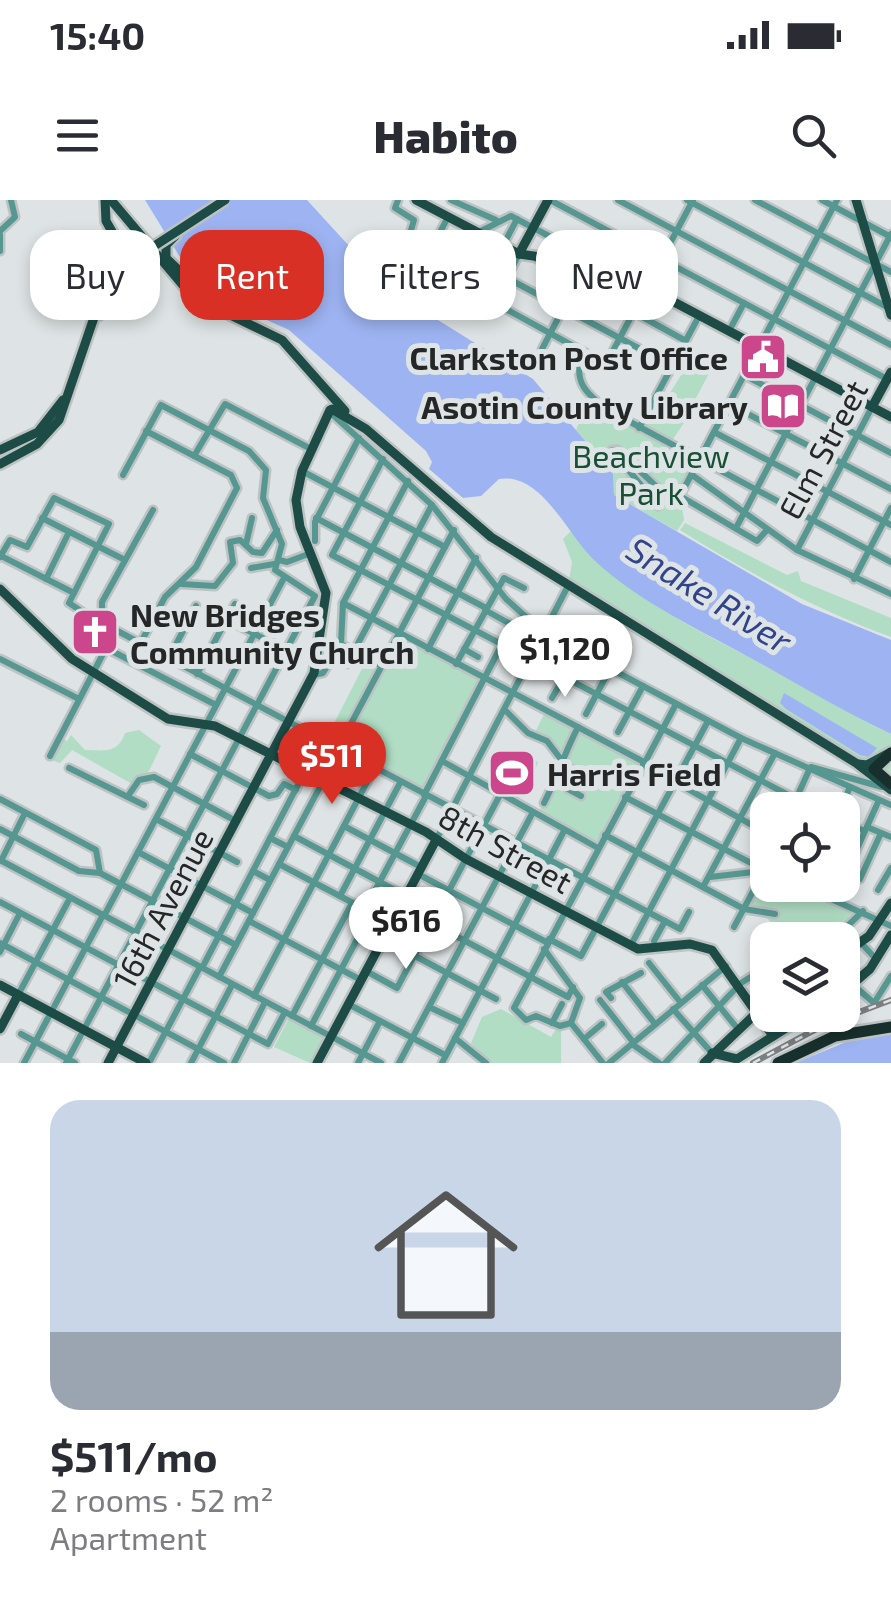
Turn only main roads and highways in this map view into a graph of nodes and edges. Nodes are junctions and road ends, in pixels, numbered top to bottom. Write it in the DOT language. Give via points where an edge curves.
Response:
graph roads {
  1 [pos="228,200"];
  2 [pos="549,200"];
  3 [pos="856,200"];
  4 [pos="110,201"];
  5 [pos="422,201"];
  6 [pos="106,221"];
  7 [pos="128,221"];
  8 [pos="111,230"];
  9 [pos="135,230"];
  10 [pos="170,239"];
  11 [pos="160,243"];
  12 [pos="160,245"];
  13 [pos="520,254"];
  14 [pos="160,262"];
  15 [pos="890,310"];
  16 [pos="90,320"];
  17 [pos="93,320"];
  18 [pos="99,320"];
  19 [pos="260,330"];
  20 [pos="82,354"];
  21 [pos="890,377"];
  22 [pos="72,379"];
  23 [pos="330,405"];
  24 [pos="872,407"];
  25 [pos="891,417"];
  26 [pos="0,450"];
  27 [pos="0,465"];
  28 [pos="0,589"];
  29 [pos="891,752"];
  30 [pos="272,756"];
  31 [pos="856,763"];
  32 [pos="867,770"];
  33 [pos="888,786"];
  34 [pos="436,840"];
  35 [pos="891,903"];
  36 [pos="891,936"];
  37 [pos="860,944"];
  38 [pos="860,978"];
  39 [pos="0,985"];
  40 [pos="18,995"];
  41 [pos="750,1000"];
  42 [pos="750,1015"];
  43 [pos="891,1027"];
  44 [pos="0,1029"];
  45 [pos="771,1032"];
  46 [pos="780,1032"];
  47 [pos="774,1036"];
  48 [pos="116,1047"];
  49 [pos="712,1057"];
  50 [pos="108,1063"];
  51 [pos="148,1063"];
  52 [pos="317,1063"];
  53 [pos="778,1063"];
  1 -- 10 [label="main road, bridge"];
  1 -- 11 [label="main road, bridge"];
  2 -- 13 [label="main road"];
  3 -- 15 [label="main road"];
  4 -- 6 [label="main road"];
  4 -- 7 [label="main road"];
  5 -- 13 [label="main road"];
  6 -- 7 [label="main road" via="110,212"];
  6 -- 8 [label="main road"];
  7 -- 9 [label="main road"];
  10 -- 12 [label="main road, bridge"];
  10 -- 19 [label="main road" via="166,258 188,281"];
  13 -- 24 [label="main road" via="584,257 606,266"];
  14 -- 19 [label="main road" via="200,303"];
  16 -- 22 [label="main road"];
  17 -- 20 [label="main road"];
  18 -- 20 [label="main road"];
  19 -- 23 [label="main road" via="282,340"];
  20 -- 27 [label="main road" via="60,420 37,444"];
  21 -- 24 [label="main road, Elm Street"];
  22 -- 26 [label="main road" via="45,425"];
  22 -- 27 [label="main road" via="52,426"];
  23 -- 30 [label="main road, 16th Avenue" via="302,471 297,510 326,601 312,675"];
  23 -- 31 [label="main road" via="482,530"];
  24 -- 25 [label="main road"];
  28 -- 30 [label="main road, 8th Street" via="66,654 170,720 240,738"];
  29 -- 31 [label="main road"];
  29 -- 32 [label="main road"];
  29 -- 33 [label="highway" via="874,766"];
  30 -- 34 [label="main road, 8th Street"];
  30 -- 48 [label="main road, 16th Avenue"];
  31 -- 32 [label="main road"];
  32 -- 33 [label="main road"];
  34 -- 41 [label="main road, 8th Street" via="631,945 705,946"];
  34 -- 52 [label="main road"];
  35 -- 37 [label="main road"];
  36 -- 38 [label="main road"];
  39 -- 40 [label="main road"];
  40 -- 44 [label="main road"];
  40 -- 48 [label="main road"];
  42 -- 49 [label="main road"];
  43 -- 53 [label="highway" via="834,1036"];
  45 -- 47 [label="main road"];
  46 -- 47 [label="main road"];
  47 -- 49 [label="main road" via="736,1059"];
  48 -- 50 [label="main road, 16th Avenue"];
  48 -- 51 [label="main road"];
}
